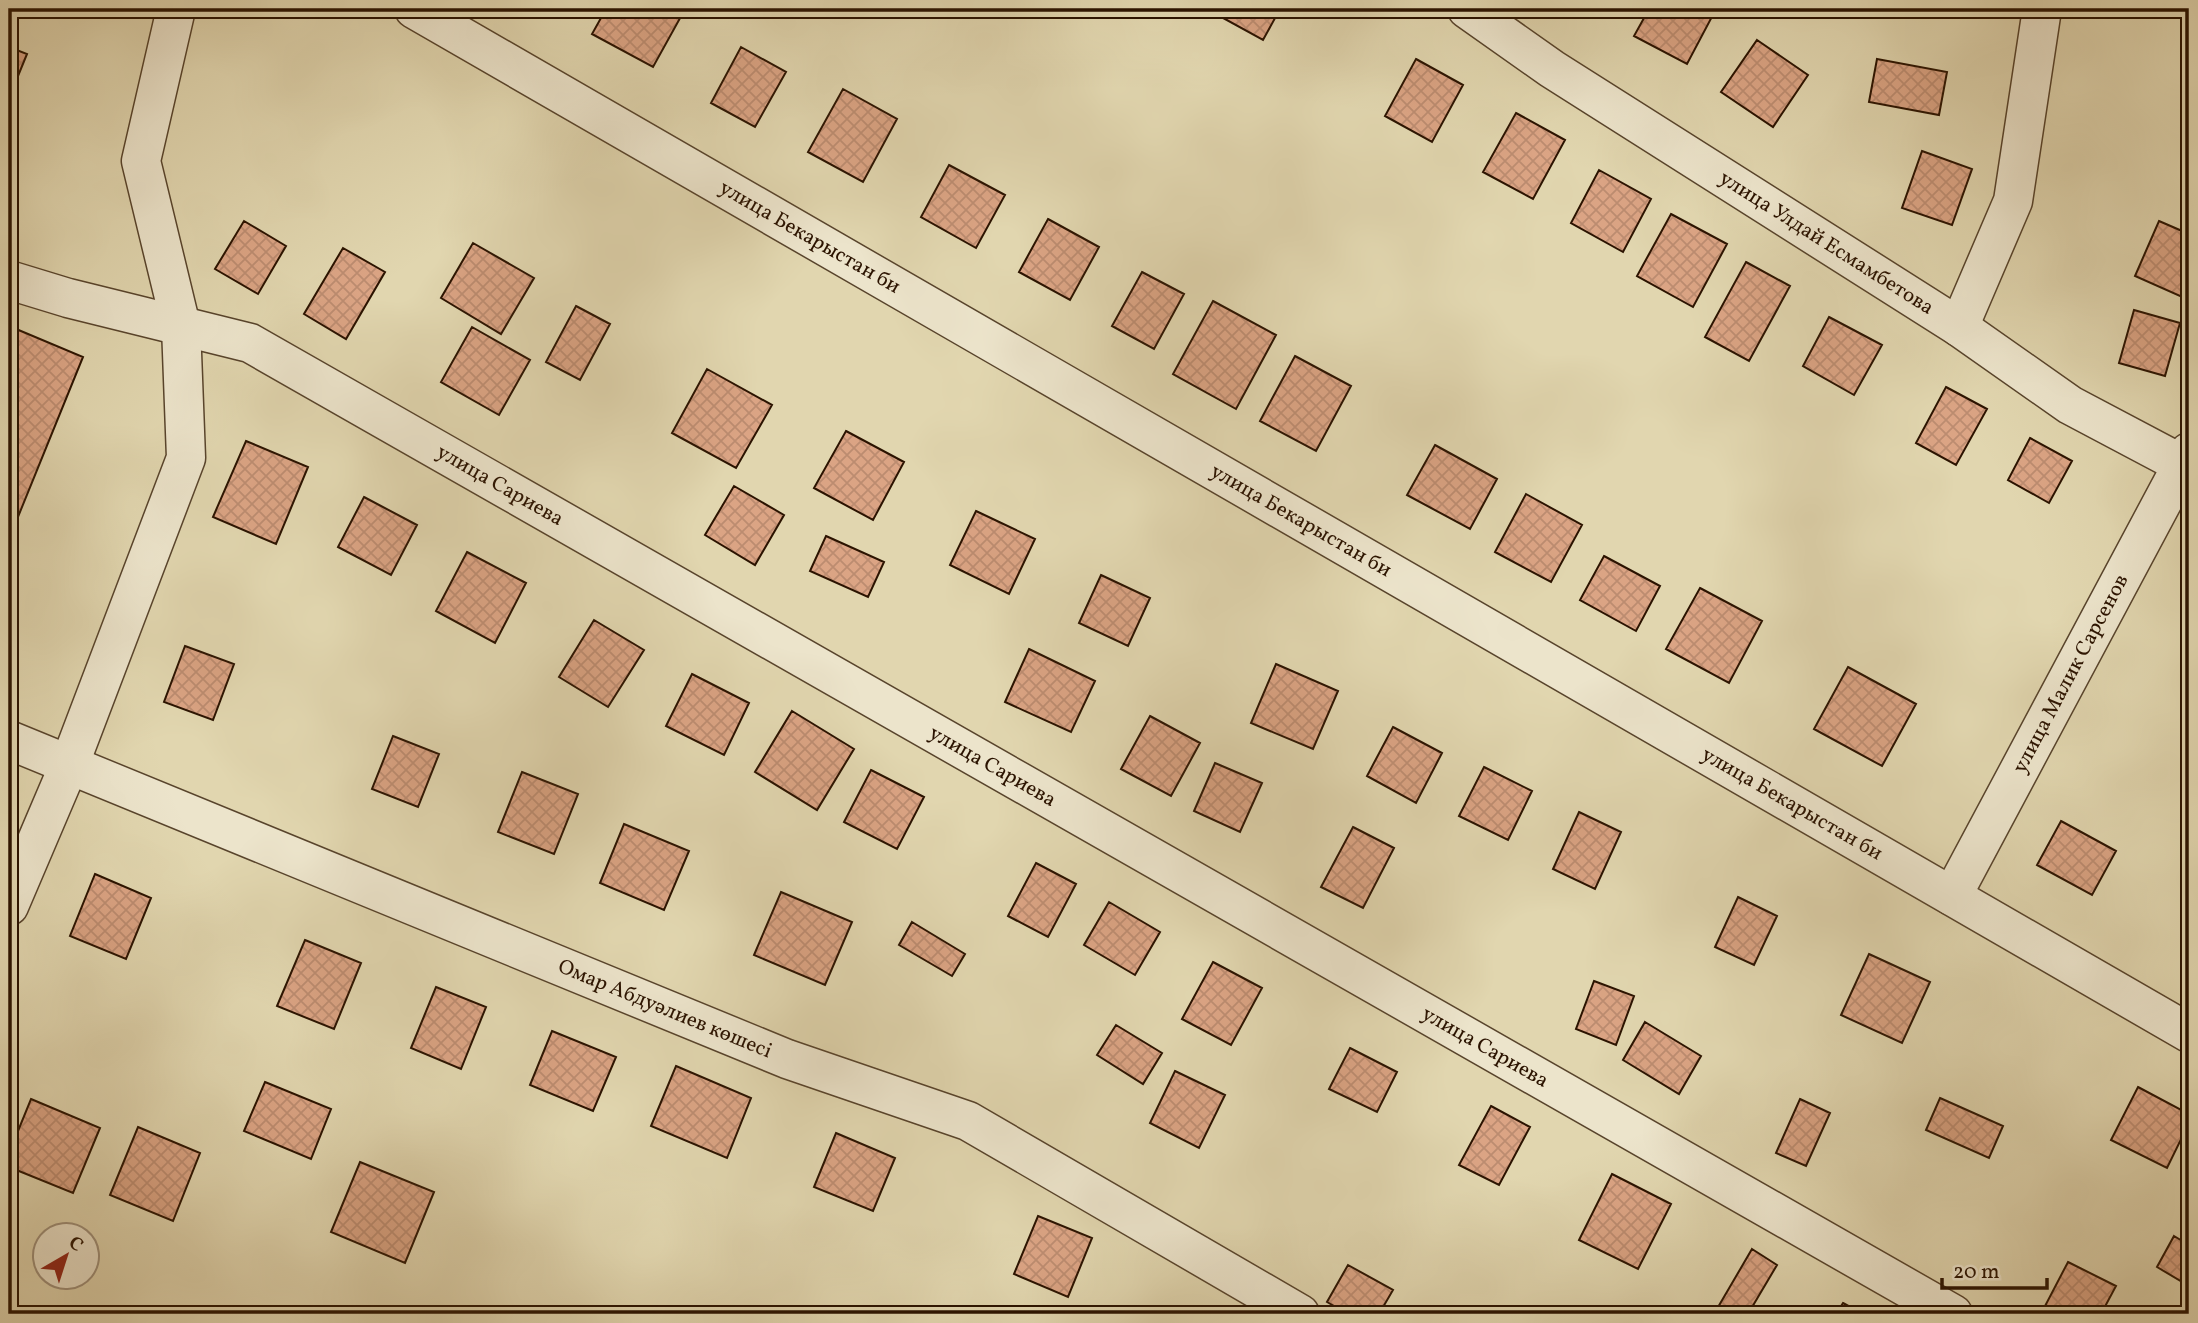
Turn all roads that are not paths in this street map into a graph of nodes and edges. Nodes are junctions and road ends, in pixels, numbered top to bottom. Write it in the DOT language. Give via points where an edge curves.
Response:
graph roads {
  1 [pos="176,9"];
  2 [pos="414,9"];
  3 [pos="1467,9"];
  4 [pos="2042,9"];
  5 [pos="9,280"];
  6 [pos="181,326"];
  7 [pos="1959,327"];
  8 [pos="2187,461"];
  9 [pos="9,740"];
  10 [pos="70,763"];
  11 [pos="1952,896"];
  12 [pos="9,906"];
  13 [pos="2189,1031"];
  14 [pos="1300,1314"];
  15 [pos="1953,1314"];
  1 -- 6 [label="street" via="141,161"];
  2 -- 11 [label="street, улица Бекарыстан би"];
  3 -- 7 [label="street, улица Улдай Есмамбетова" via="1552,69"];
  4 -- 7 [label="street" via="2013,201"];
  5 -- 6 [label="street, улица Сариева"];
  6 -- 10 [label="street" via="186,458"];
  6 -- 15 [label="street, улица Сариева" via="263,350"];
  7 -- 8 [label="street, улица Улдай Есмамбетова" via="2070,405"];
  8 -- 11 [label="street, улица Малик Сарсенов"];
  9 -- 10 [label="street, Омар Абдуәлиев көшесі"];
  10 -- 12 [label="street"];
  10 -- 14 [label="street, Омар Абдуәлиев көшесі" via="787,1059 968,1121"];
  11 -- 13 [label="street, улица Бекарыстан би"];
}
